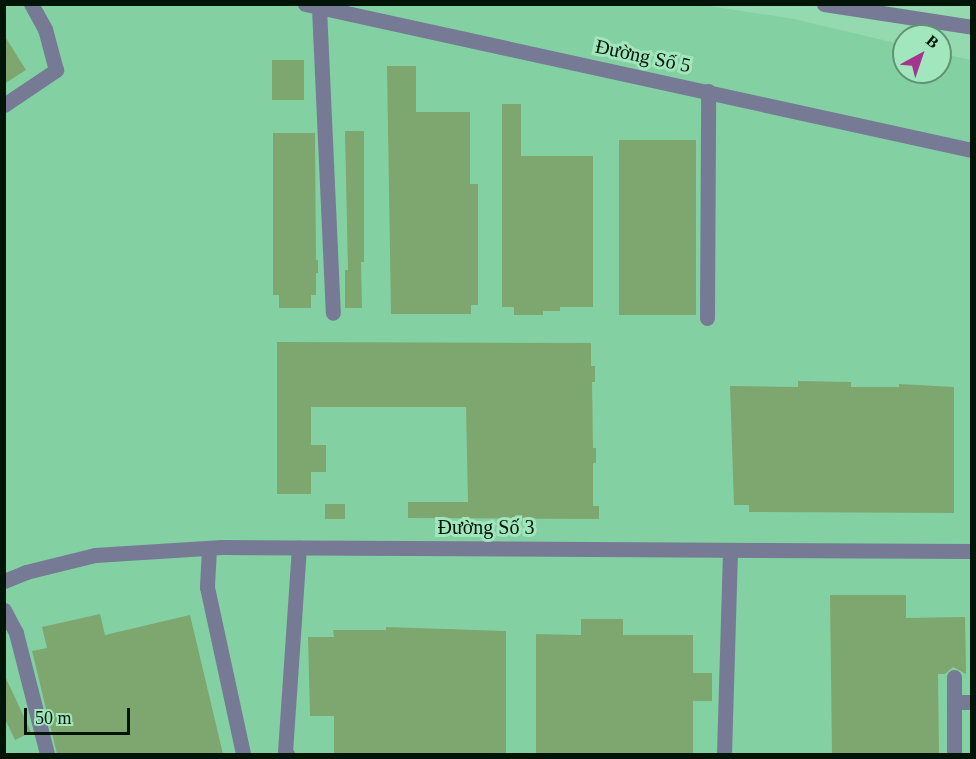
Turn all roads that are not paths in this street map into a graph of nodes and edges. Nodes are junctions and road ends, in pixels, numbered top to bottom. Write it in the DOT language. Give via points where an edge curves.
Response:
graph roads {
  1 [pos="30,4"];
  2 [pos="824,4"];
  3 [pos="312,6"];
  4 [pos="972,27"];
  5 [pos="708,91"];
  6 [pos="4,105"];
  7 [pos="972,150"];
  8 [pos="333,313"];
  9 [pos="707,318"];
  10 [pos="299,547"];
  11 [pos="208,548"];
  12 [pos="730,550"];
  13 [pos="972,551"];
  14 [pos="4,581"];
  15 [pos="4,610"];
  16 [pos="954,677"];
  17 [pos="954,702"];
  18 [pos="972,702"];
  19 [pos="47,754"];
  20 [pos="243,754"];
  21 [pos="287,754"];
  22 [pos="724,754"];
  23 [pos="954,754"];
  1 -- 6 [label="street" via="45,29 56,70"];
  2 -- 4 [label="street"];
  3 -- 5 [label="street, Đường Số 5"];
  3 -- 8 [label="street"];
  5 -- 7 [label="street, Đường Số 5"];
  5 -- 9 [label="street"];
  10 -- 11 [label="street, Đường Số 3"];
  10 -- 12 [label="street, Đường Số 3"];
  10 -- 21 [label="street"];
  11 -- 14 [label="street, Đường Số 3" via="95,555"];
  11 -- 20 [label="street" via="207,587"];
  12 -- 13 [label="street, Đường Số 3"];
  12 -- 22 [label="street"];
  15 -- 19 [label="street" via="16,633"];
  16 -- 17 [label="street"];
  17 -- 18 [label="street"];
  17 -- 23 [label="street"];
}
